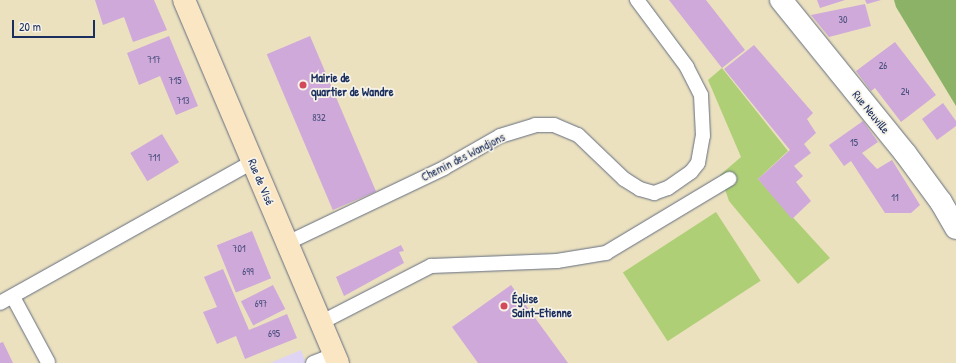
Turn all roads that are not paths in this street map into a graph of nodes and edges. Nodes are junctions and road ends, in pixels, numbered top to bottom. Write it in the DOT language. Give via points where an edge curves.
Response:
graph roads {
  1 [pos="184,0"];
  2 [pos="637,0"];
  3 [pos="780,0"];
  4 [pos="252,162"];
  5 [pos="729,179"];
  6 [pos="956,228"];
  7 [pos="287,243"];
  8 [pos="13,297"];
  9 [pos="0,303"];
  10 [pos="322,322"];
  11 [pos="336,359"];
  12 [pos="48,362"];
  13 [pos="312,363"];
  1 -- 4 [label="street, Rue de Visé"];
  2 -- 7 [label="lane, Chemin des Wandjons" via="687,67 701,95 702,136 698,163 691,172 668,188 654,193 640,190 624,179 578,135 554,125 535,125 500,136 444,168"];
  3 -- 6 [label="street, Rue Neuville" via="905,153 941,202"];
  4 -- 7 [label="street, Rue de Visé"];
  4 -- 8 [label="lane"];
  5 -- 10 [label="lane" via="606,252 557,261 431,266"];
  7 -- 10 [label="street, Rue de Visé"];
  8 -- 9 [label="lane"];
  8 -- 12 [label="lane"];
  10 -- 11 [label="street, Rue de Visé"];
  11 -- 13 [label="lane"];
}
